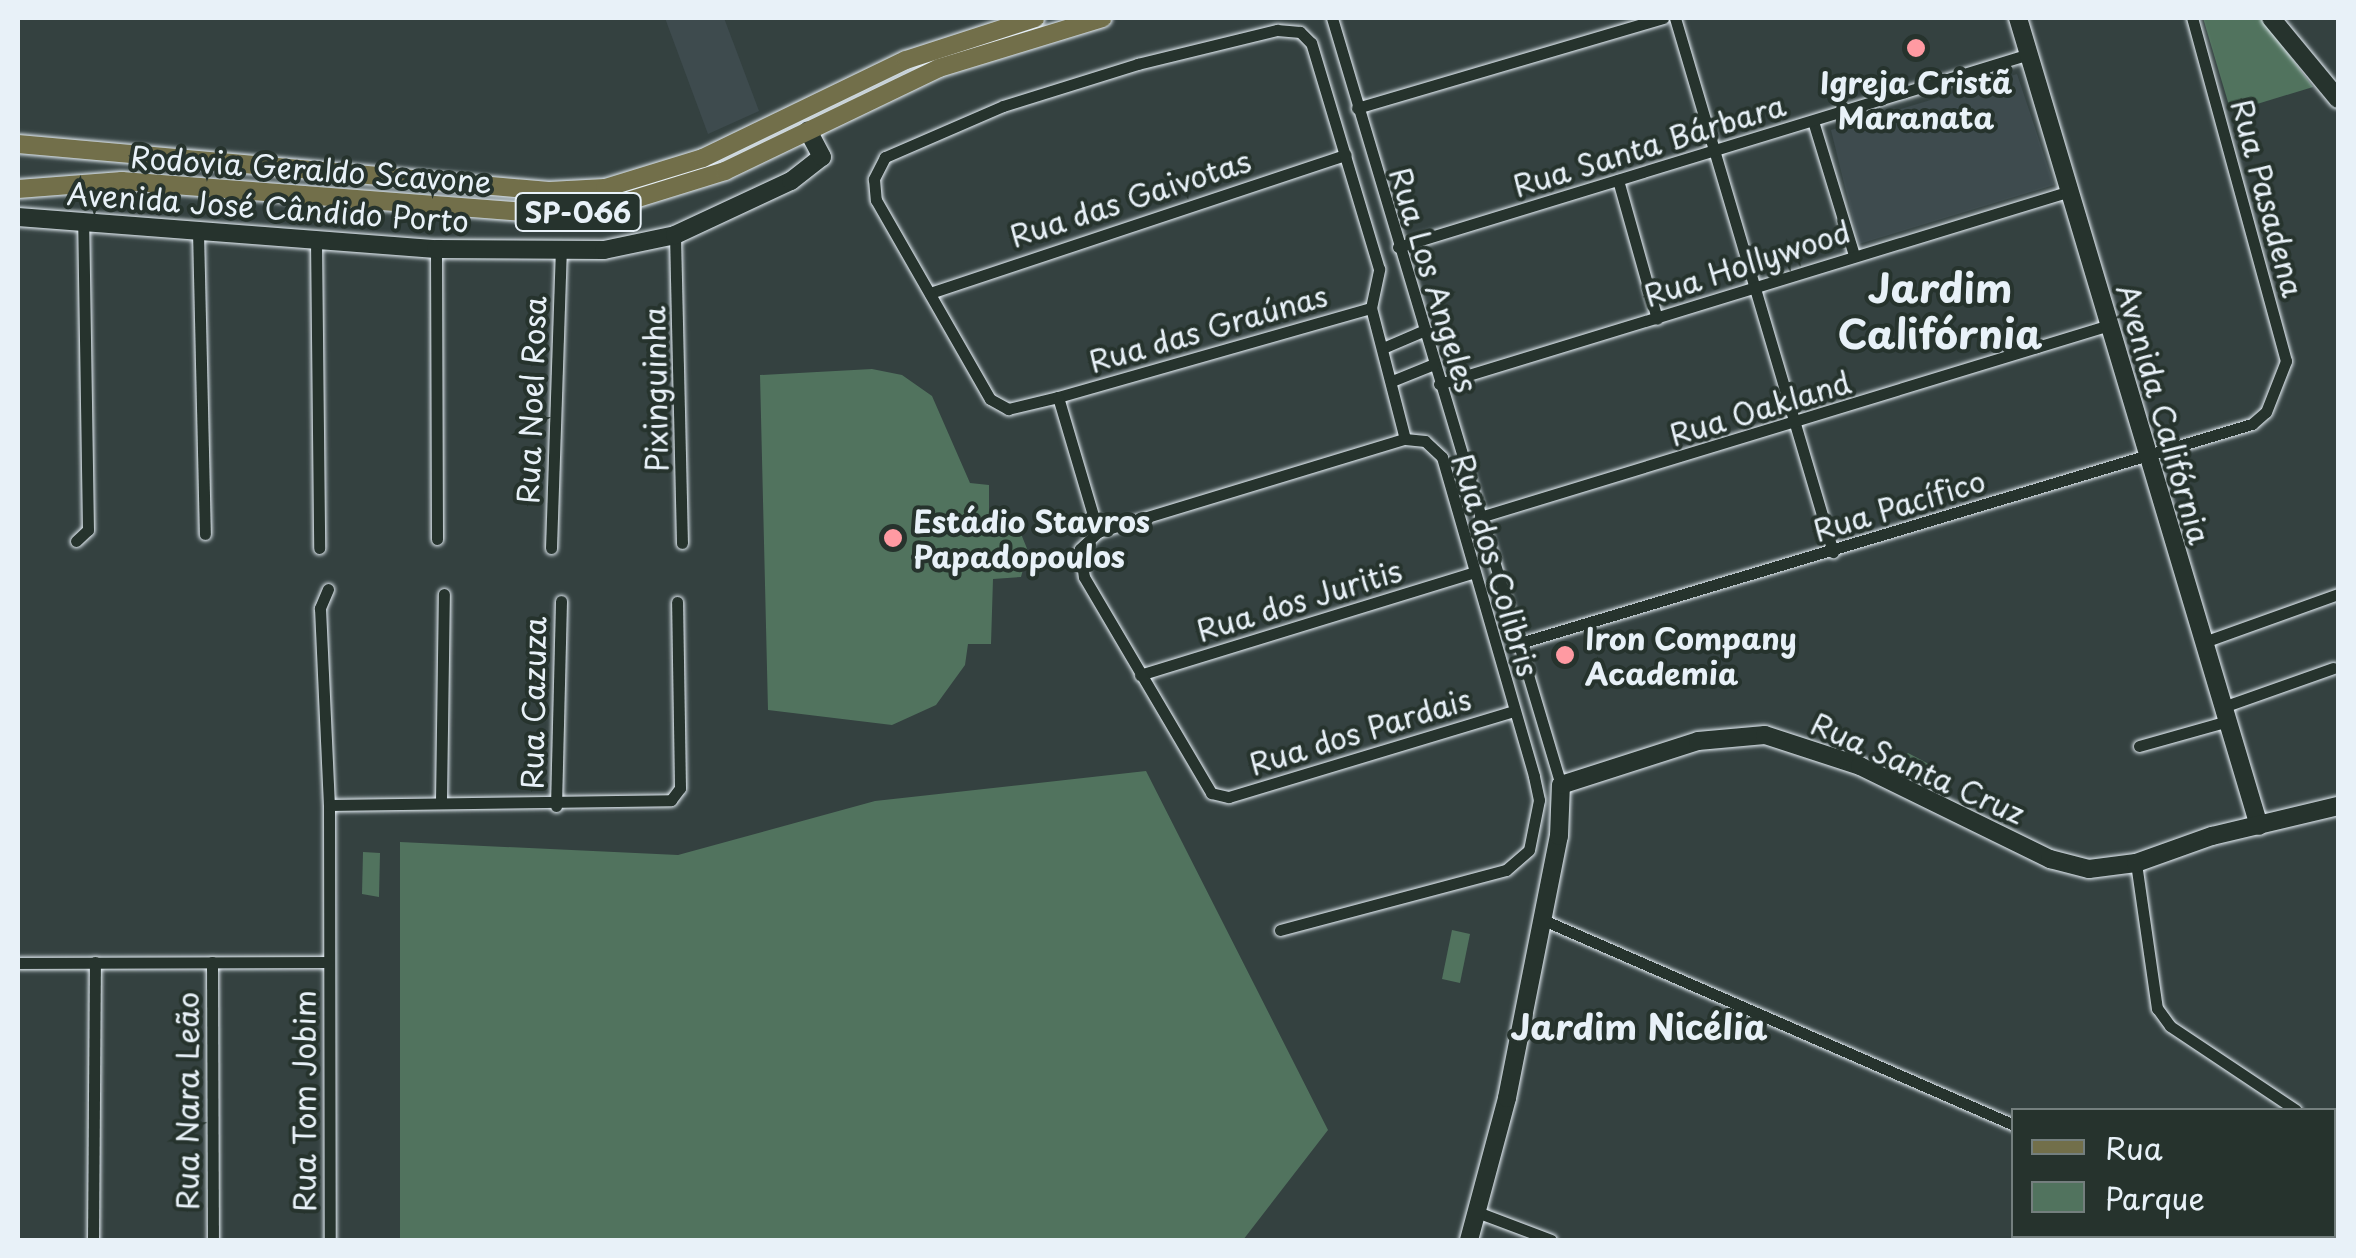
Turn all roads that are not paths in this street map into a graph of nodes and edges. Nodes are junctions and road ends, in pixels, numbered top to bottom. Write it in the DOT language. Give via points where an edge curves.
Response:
graph roads {
  1 [pos="1035,18"];
  2 [pos="1103,18"];
  3 [pos="1332,18"];
  4 [pos="1662,18"];
  5 [pos="1675,18"];
  6 [pos="2018,18"];
  7 [pos="2192,18"];
  8 [pos="2271,18"];
  9 [pos="2029,54"];
  10 [pos="2335,88"];
  11 [pos="1356,108"];
  12 [pos="1814,120"];
  13 [pos="808,131"];
  14 [pos="18,144"];
  15 [pos="1714,152"];
  16 [pos="1346,154"];
  17 [pos="874,179"];
  18 [pos="1618,180"];
  19 [pos="18,189"];
  20 [pos="2070,191"];
  21 [pos="18,216"];
  22 [pos="83,222"];
  23 [pos="198,230"];
  24 [pos="675,235"];
  25 [pos="316,240"];
  26 [pos="1398,247"];
  27 [pos="436,249"];
  28 [pos="562,253"];
  29 [pos="1854,254"];
  30 [pos="1756,289"];
  31 [pos="930,293"];
  32 [pos="1371,308"];
  33 [pos="1656,319"];
  34 [pos="2110,325"];
  35 [pos="1424,330"];
  36 [pos="1382,348"];
  37 [pos="1434,364"];
  38 [pos="1392,381"];
  39 [pos="1440,384"];
  40 [pos="2278,392"];
  41 [pos="1058,396"];
  42 [pos="1799,424"];
  43 [pos="1405,439"];
  44 [pos="2144,457"];
  45 [pos="1480,517"];
  46 [pos="1098,532"];
  47 [pos="205,534"];
  48 [pos="437,539"];
  49 [pos="76,541"];
  50 [pos="682,543"];
  51 [pos="319,548"];
  52 [pos="551,548"];
  53 [pos="1833,552"];
  54 [pos="1474,572"];
  55 [pos="328,589"];
  56 [pos="444,594"];
  57 [pos="2338,594"];
  58 [pos="561,601"];
  59 [pos="677,602"];
  60 [pos="2204,642"];
  61 [pos="1520,644"];
  62 [pos="2333,668"];
  63 [pos="1140,675"];
  64 [pos="1514,711"];
  65 [pos="2225,714"];
  66 [pos="2139,746"];
  67 [pos="1561,785"];
  68 [pos="441,801"];
  69 [pos="329,805"];
  70 [pos="556,806"];
  71 [pos="2338,806"];
  72 [pos="2259,826"];
  73 [pos="2136,863"];
  74 [pos="1541,919"];
  75 [pos="1280,930"];
  76 [pos="95,962"];
  77 [pos="212,962"];
  78 [pos="328,962"];
  79 [pos="18,963"];
  80 [pos="2293,1108"];
  81 [pos="2011,1124"];
  82 [pos="1477,1212"];
  83 [pos="2258,1238"];
  84 [pos="93,1240"];
  85 [pos="213,1240"];
  86 [pos="330,1240"];
  87 [pos="1469,1240"];
  88 [pos="1551,1240"];
  89 [pos="2268,1240"];
  1 -- 14 [label="main road, Rodovia Geraldo Scavone / SP-066" via="906,60 703,158 591,190"];
  2 -- 13 [label="main road, Rodovia Geraldo Scavone / SP-066" via="955,62"];
  3 -- 11 [label="street, Rua Los Angeles"];
  4 -- 11 [label="street"];
  5 -- 15 [label="street"];
  6 -- 9 [label="street, Avenida Califórnia"];
  7 -- 40 [label="street, Rua Pasadena" via="2286,360"];
  8 -- 10 [label="street"];
  9 -- 12 [label="street, Rua Santa Bárbara"];
  9 -- 20 [label="street, Avenida Califórnia"];
  11 -- 26 [label="street, Rua Los Angeles"];
  12 -- 15 [label="street, Rua Santa Bárbara"];
  12 -- 29 [label="street"];
  13 -- 19 [label="main road, Rodovia Geraldo Scavone / SP-066" via="681,188 572,213 122,181"];
  13 -- 24 [label="street, Avenida José Cândido Porto" via="822,157 812,167"];
  15 -- 18 [label="street, Rua Santa Bárbara"];
  15 -- 30 [label="street"];
  16 -- 17 [label="street, Rua dos Colibris" via="1311,43 1300,32 1277,30 1003,106 885,157"];
  16 -- 31 [label="street, Rua das Gaivotas"];
  16 -- 32 [label="street, Rua dos Colibris" via="1380,269"];
  17 -- 31 [label="street, Rua das Graúnas" via="876,200"];
  18 -- 26 [label="street, Rua Santa Bárbara"];
  18 -- 33 [label="street"];
  20 -- 29 [label="street, Rua Hollywood"];
  20 -- 34 [label="street, Avenida Califórnia"];
  21 -- 22 [label="street, Avenida José Cândido Porto"];
  22 -- 23 [label="street, Avenida José Cândido Porto"];
  22 -- 49 [label="street" via="88,530"];
  23 -- 25 [label="street, Avenida José Cândido Porto"];
  23 -- 47 [label="street"];
  24 -- 28 [label="street, Avenida José Cândido Porto"];
  24 -- 50 [label="street, Pixinguinha"];
  25 -- 27 [label="street, Avenida José Cândido Porto"];
  25 -- 51 [label="street"];
  26 -- 35 [label="street, Rua Los Angeles"];
  27 -- 28 [label="street, Avenida José Cândido Porto"];
  27 -- 48 [label="street"];
  28 -- 52 [label="street, Rua Noel Rosa"];
  29 -- 30 [label="street, Rua Hollywood"];
  30 -- 33 [label="street, Rua Hollywood"];
  30 -- 42 [label="street"];
  31 -- 41 [label="street, Rua das Graúnas" via="993,403 1012,409"];
  32 -- 36 [label="street, Rua dos Colibris"];
  32 -- 41 [label="street, Rua das Graúnas"];
  33 -- 39 [label="street, Rua Hollywood"];
  34 -- 42 [label="street, Rua Oakland"];
  34 -- 44 [label="street, Avenida Califórnia"];
  35 -- 36 [label="street"];
  35 -- 37 [label="street, Rua Los Angeles"];
  36 -- 38 [label="street, Rua dos Colibris"];
  37 -- 38 [label="street"];
  37 -- 39 [label="street, Rua Los Angeles"];
  38 -- 43 [label="street, Rua dos Colibris"];
  39 -- 45 [label="street, Rua Los Angeles"];
  40 -- 44 [label="street, Rua Pacífico" via="2252,424"];
  41 -- 46 [label="street"];
  42 -- 45 [label="street, Rua Oakland"];
  42 -- 53 [label="street"];
  43 -- 46 [label="street"];
  43 -- 54 [label="street, Rua dos Colibris" via="1425,441 1442,457"];
  44 -- 53 [label="street, Rua Pacífico"];
  44 -- 60 [label="street, Avenida Califórnia"];
  45 -- 61 [label="street, Rua Los Angeles"];
  46 -- 63 [label="street" via="1084,542 1078,559"];
  53 -- 61 [label="street, Rua Pacífico"];
  54 -- 63 [label="street, Rua dos Juritis"];
  54 -- 64 [label="street, Rua dos Colibris"];
  55 -- 69 [label="street, Rua Tom Jobim" via="320,608"];
  56 -- 68 [label="street"];
  57 -- 60 [label="street"];
  58 -- 70 [label="street, Rua Cazuza"];
  59 -- 70 [label="street" via="680,788 659,804"];
  60 -- 65 [label="street, Avenida Califórnia"];
  61 -- 67 [label="street, Rua Los Angeles"];
  62 -- 65 [label="street"];
  63 -- 64 [label="street, Rua dos Pardais" via="1204,786 1219,796"];
  64 -- 75 [label="street, Rua dos Colibris" via="1539,800 1528,850 1506,870"];
  65 -- 66 [label="street"];
  65 -- 72 [label="street, Avenida Califórnia"];
  67 -- 73 [label="street, Rua Santa Cruz" via="1748,732 1860,766 2071,866"];
  67 -- 74 [label="street" via="1559,836"];
  68 -- 69 [label="street"];
  68 -- 70 [label="street"];
  69 -- 78 [label="street, Rua Tom Jobim"];
  71 -- 72 [label="street"];
  72 -- 73 [label="street"];
  73 -- 80 [label="street" via="2157,1008 2170,1026"];
  74 -- 81 [label="street"];
  74 -- 82 [label="street"];
  76 -- 77 [label="street"];
  76 -- 79 [label="street"];
  76 -- 84 [label="street"];
  77 -- 78 [label="street"];
  77 -- 85 [label="street, Rua Nara Leão"];
  78 -- 86 [label="street, Rua Tom Jobim"];
  82 -- 87 [label="street"];
  82 -- 88 [label="street"];
  83 -- 89 [label="street"];
}
